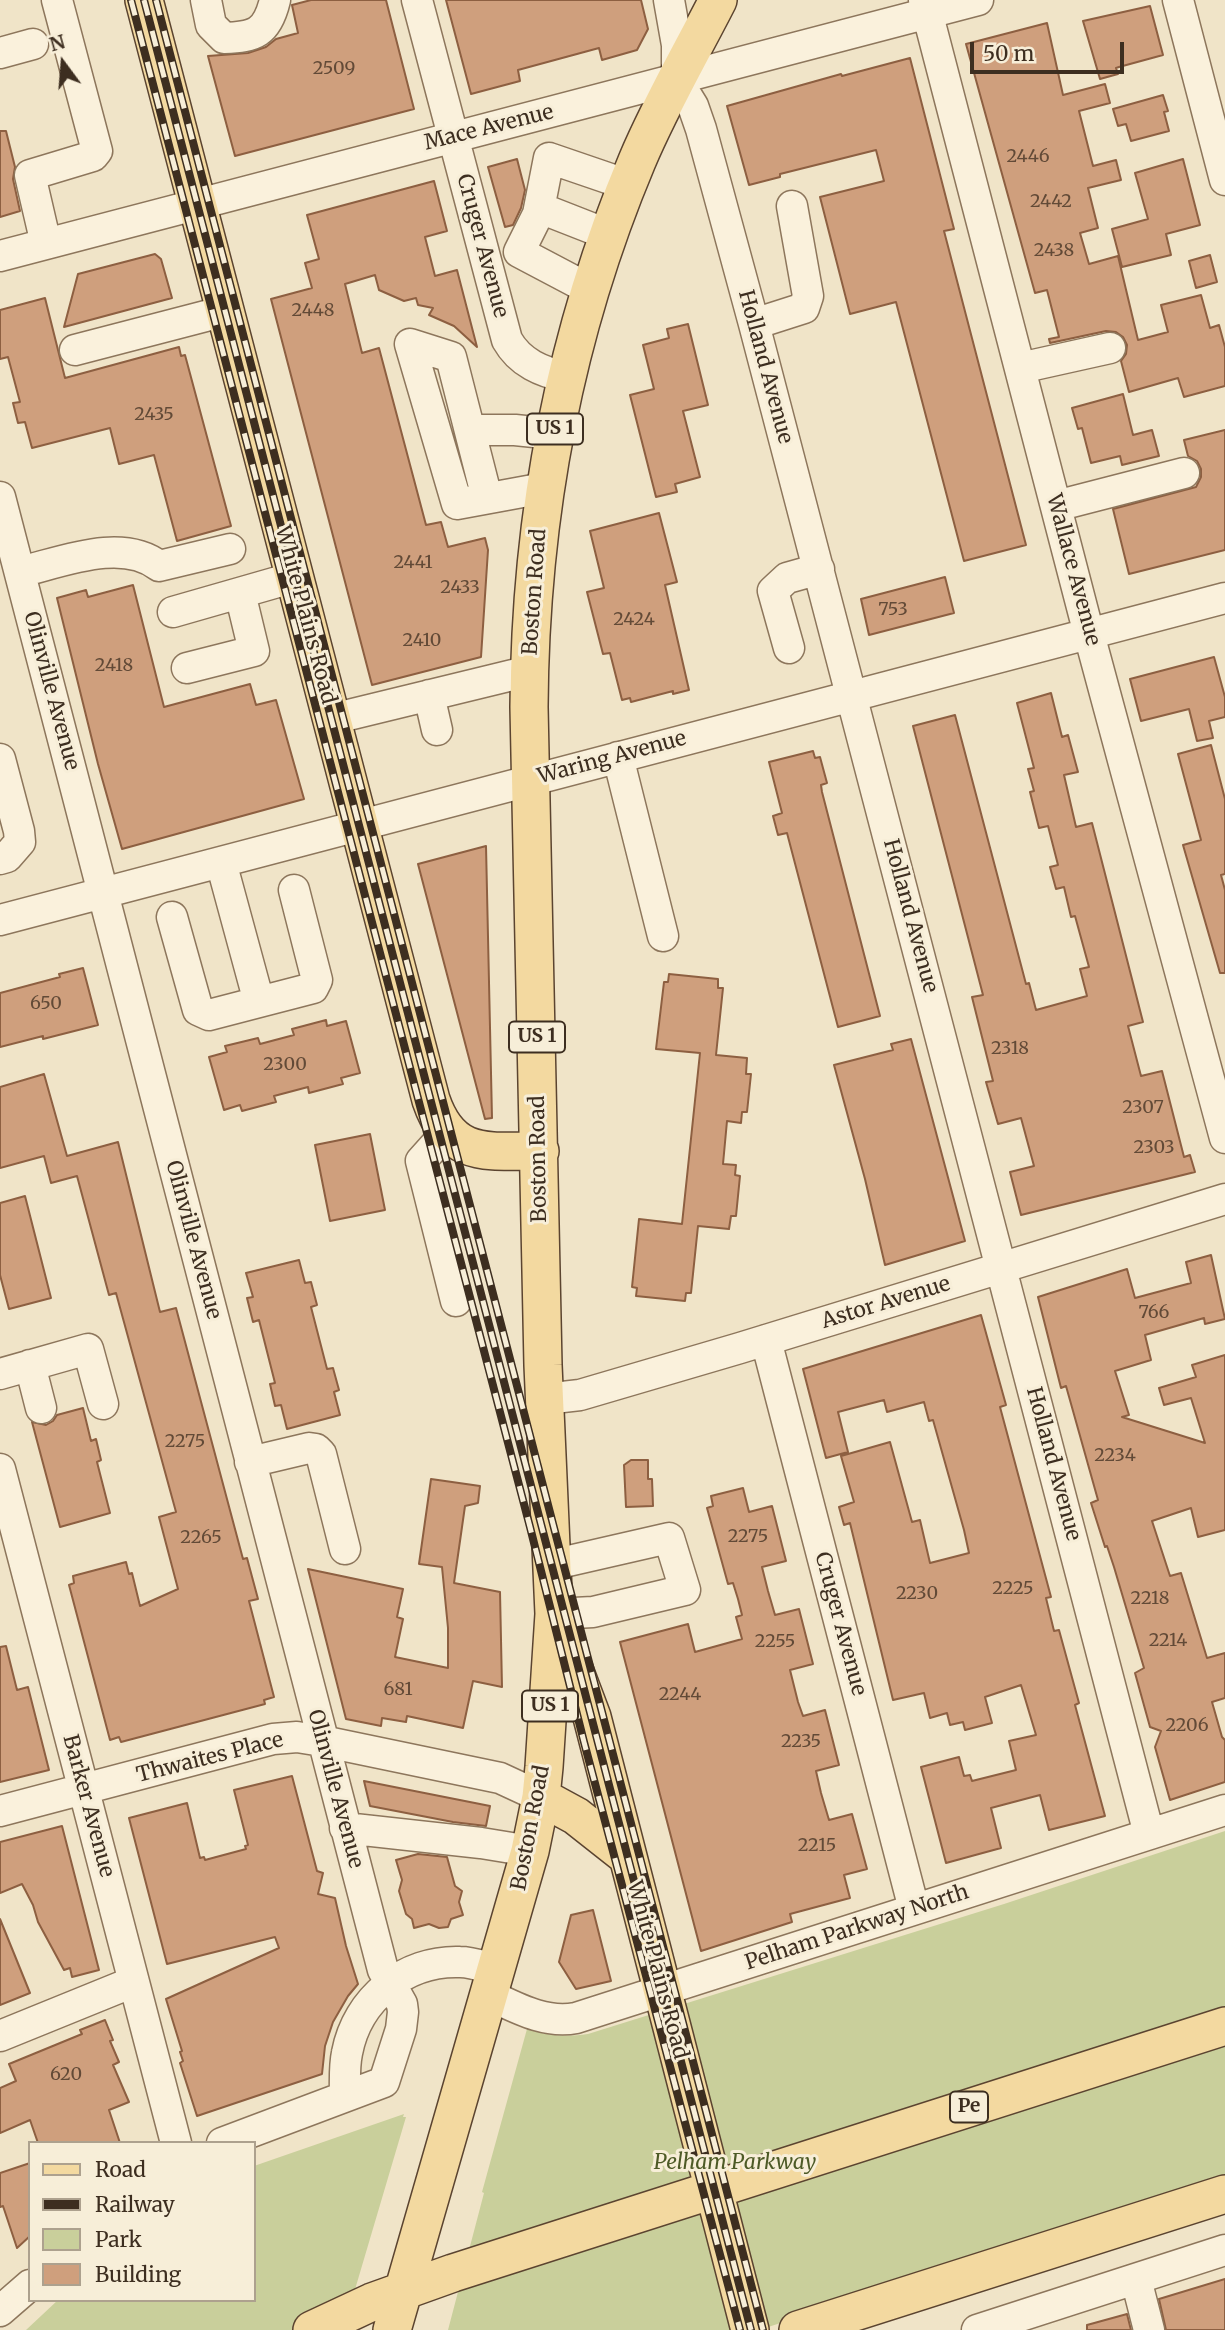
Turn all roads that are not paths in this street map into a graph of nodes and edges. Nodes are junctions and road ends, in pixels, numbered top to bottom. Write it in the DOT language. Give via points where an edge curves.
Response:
graph roads {
  1 [pos="57,0"];
  2 [pos="144,0"];
  3 [pos="417,0"];
  4 [pos="669,0"];
  5 [pos="719,0"];
  6 [pos="978,0"];
  7 [pos="1178,0"];
  8 [pos="214,2"];
  9 [pos="274,2"];
  10 [pos="926,7"];
  11 [pos="33,44"];
  12 [pos="0,53"];
  13 [pos="677,80"];
  14 [pos="453,137"];
  15 [pos="1225,180"];
  16 [pos="628,185"];
  17 [pos="197,204"];
  18 [pos="792,206"];
  19 [pos="540,208"];
  20 [pos="609,235"];
  21 [pos="46,244"];
  22 [pos="0,256"];
  23 [pos="591,290"];
  24 [pos="225,311"];
  25 [pos="754,324"];
  26 [pos="1110,348"];
  27 [pos="75,349"];
  28 [pos="1020,368"];
  29 [pos="566,377"];
  30 [pos="470,430"];
  31 [pos="554,434"];
  32 [pos="1184,473"];
  33 [pos="544,488"];
  34 [pos="0,496"];
  35 [pos="488,498"];
  36 [pos="1056,506"];
  37 [pos="230,549"];
  38 [pos="819,569"];
  39 [pos="20,572"];
  40 [pos="295,577"];
  41 [pos="240,593"];
  42 [pos="1225,598"];
  43 [pos="173,612"];
  44 [pos="1089,634"];
  45 [pos="789,648"];
  46 [pos="187,668"];
  47 [pos="529,671"];
  48 [pos="429,695"];
  49 [pos="852,696"];
  50 [pos="332,719"];
  51 [pos="437,730"];
  52 [pos="618,757"];
  53 [pos="0,759"];
  54 [pos="531,780"];
  55 [pos="359,826"];
  56 [pos="0,859"];
  57 [pos="221,862"];
  58 [pos="294,890"];
  59 [pos="103,893"];
  60 [pos="172,917"];
  61 [pos="0,920"];
  62 [pos="663,936"];
  63 [pos="259,1002"];
  64 [pos="1217,1075"];
  65 [pos="447,1132"];
  66 [pos="1225,1138"];
  67 [pos="540,1151"];
  68 [pos="1225,1199"];
  69 [pos="1002,1268"];
  70 [pos="456,1301"];
  71 [pos="766,1340"];
  72 [pos="30,1365"];
  73 [pos="0,1374"];
  74 [pos="545,1399"];
  75 [pos="103,1404"];
  76 [pos="41,1408"];
  77 [pos="250,1462"];
  78 [pos="0,1469"];
  79 [pos="345,1549"];
  80 [pos="551,1564"];
  81 [pos="554,1614"];
  82 [pos="322,1741"];
  83 [pos="84,1791"];
  84 [pos="541,1797"];
  85 [pos="1225,1810"];
  86 [pos="0,1811"];
  87 [pos="345,1828"];
  88 [pos="1149,1834"];
  89 [pos="530,1851"];
  90 [pos="628,1857"];
  91 [pos="914,1909"];
  92 [pos="133,1982"];
  93 [pos="493,1982"];
  94 [pos="389,1983"];
  95 [pos="663,1992"];
  96 [pos="1225,2025"];
  97 [pos="0,2036"];
  98 [pos="345,2096"];
  99 [pos="175,2141"];
  100 [pos="227,2141"];
  101 [pos="713,2188"];
  102 [pos="1225,2194"];
  103 [pos="1225,2250"];
  104 [pos="1136,2279"];
  105 [pos="28,2287"];
  106 [pos="404,2291"];
  107 [pos="0,2311"];
  108 [pos="1019,2323"];
  109 [pos="312,2330"];
  110 [pos="392,2330"];
  111 [pos="750,2330"];
  112 [pos="798,2330"];
  113 [pos="976,2330"];
  114 [pos="1149,2330"];
  1 -- 21 [label="street" via="97,151 30,175"];
  2 -- 17 [label="main road, White Plains Road"];
  3 -- 14 [label="street, Cruger Avenue"];
  4 -- 13 [label="street, Holland Avenue"];
  5 -- 13 [label="main road, Boston Road / US 1"];
  6 -- 10 [label="street, Mace Avenue"];
  7 -- 15 [label="street"];
  8 -- 9 [label="street" via="211,25 224,38 248,37 266,25"];
  10 -- 13 [label="street, Mace Avenue"];
  10 -- 28 [label="street, Wallace Avenue"];
  11 -- 12 [label="street"];
  13 -- 14 [label="street, Mace Avenue"];
  13 -- 16 [label="main road, Boston Road / US 1"];
  13 -- 25 [label="street, Holland Avenue" via="701,129"];
  14 -- 17 [label="street, Mace Avenue"];
  14 -- 29 [label="street, Cruger Avenue" via="507,340 528,364"];
  16 -- 19 [label="street" via="549,158"];
  16 -- 20 [label="main road, Boston Road / US 1"];
  17 -- 21 [label="street, Mace Avenue"];
  17 -- 24 [label="main road, White Plains Road"];
  18 -- 25 [label="street" via="808,296 804,308"];
  19 -- 20 [label="street"];
  19 -- 23 [label="street" via="519,253"];
  20 -- 23 [label="main road, Boston Road / US 1"];
  21 -- 22 [label="street, Mace Avenue"];
  23 -- 29 [label="main road, Boston Road / US 1"];
  24 -- 27 [label="street"];
  24 -- 40 [label="main road, White Plains Road"];
  25 -- 38 [label="street, Holland Avenue"];
  26 -- 28 [label="street"];
  28 -- 36 [label="street, Wallace Avenue"];
  29 -- 31 [label="main road, Boston Road / US 1"];
  30 -- 31 [label="street"];
  30 -- 35 [label="street"];
  30 -- 35 [label="street" via="451,357 410,344 457,504"];
  31 -- 33 [label="main road, Boston Road / US 1"];
  32 -- 36 [label="street"];
  33 -- 35 [label="street"];
  33 -- 47 [label="main road, Boston Road / US 1" via="531,599"];
  34 -- 39 [label="street, Olinville Avenue"];
  36 -- 44 [label="street, Wallace Avenue"];
  37 -- 39 [label="street" via="159,566 135,553 110,551"];
  38 -- 45 [label="street" via="787,578 773,591"];
  38 -- 49 [label="street, Holland Avenue"];
  39 -- 59 [label="street, Olinville Avenue"];
  40 -- 41 [label="street"];
  40 -- 50 [label="main road, White Plains Road"];
  41 -- 43 [label="street"];
  41 -- 46 [label="street" via="254,651"];
  42 -- 44 [label="street, Waring Avenue"];
  44 -- 49 [label="street, Waring Avenue"];
  44 -- 64 [label="street, Wallace Avenue"];
  47 -- 48 [label="street"];
  47 -- 54 [label="main road, Boston Road / US 1"];
  48 -- 50 [label="street"];
  48 -- 51 [label="street"];
  49 -- 52 [label="street, Waring Avenue"];
  49 -- 69 [label="street, Holland Avenue"];
  50 -- 55 [label="main road, White Plains Road"];
  52 -- 54 [label="street, Waring Avenue"];
  52 -- 62 [label="street"];
  53 -- 56 [label="street" via="20,842 7,858"];
  54 -- 55 [label="street, Waring Avenue"];
  54 -- 67 [label="main road, Boston Road / US 1"];
  55 -- 57 [label="street, Waring Avenue"];
  55 -- 65 [label="main road, White Plains Road" via="428,1091"];
  57 -- 59 [label="street, Waring Avenue"];
  57 -- 63 [label="street"];
  58 -- 63 [label="street" via="317,980 313,988"];
  59 -- 61 [label="street, Waring Avenue"];
  59 -- 77 [label="street, Olinville Avenue"];
  60 -- 63 [label="street" via="198,1010 209,1015"];
  64 -- 66 [label="street, Wallace Avenue"];
  65 -- 67 [label="main road" via="478,1149"];
  65 -- 70 [label="street" via="421,1161"];
  67 -- 74 [label="main road, Boston Road / US 1"];
  68 -- 69 [label="street, Astor Avenue"];
  69 -- 71 [label="street, Astor Avenue"];
  69 -- 88 [label="street, Holland Avenue"];
  71 -- 74 [label="street, Astor Avenue" via="584,1394"];
  71 -- 91 [label="street, Cruger Avenue"];
  72 -- 73 [label="street"];
  72 -- 75 [label="street" via="88,1349"];
  72 -- 76 [label="street"];
  74 -- 80 [label="main road, Boston Road / US 1"];
  77 -- 79 [label="street" via="316,1449"];
  77 -- 82 [label="street, Olinville Avenue"];
  78 -- 83 [label="street, Barker Avenue"];
  80 -- 81 [label="main road, Boston Road / US 1"];
  80 -- 81 [label="street" via="668,1538 685,1590 593,1612"];
  81 -- 84 [label="main road, Boston Road / US 1"];
  81 -- 90 [label="main road, White Plains Road" via="592,1717"];
  82 -- 83 [label="street, Thwaites Place" via="273,1739"];
  82 -- 84 [label="street, Thwaites Place" via="500,1778"];
  82 -- 87 [label="street, Olinville Avenue"];
  83 -- 86 [label="street, Thwaites Place"];
  83 -- 92 [label="street, Barker Avenue"];
  84 -- 89 [label="main road, Boston Road / US 1"];
  84 -- 90 [label="main road" via="576,1816"];
  85 -- 88 [label="street, Pelham Parkway North"];
  87 -- 89 [label="street"];
  87 -- 94 [label="street, Olinville Avenue"];
  88 -- 91 [label="street, Pelham Parkway North"];
  89 -- 93 [label="main road, Boston Road / US 1"];
  90 -- 95 [label="main road, White Plains Road"];
  91 -- 95 [label="street, Pelham Parkway North"];
  92 -- 97 [label="street"];
  92 -- 99 [label="street, Barker Avenue"];
  93 -- 94 [label="street, Pelham Parkway North" via="463,1962 451,1962 411,1971"];
  93 -- 95 [label="street, Pelham Parkway North" via="524,2011 556,2020"];
  93 -- 106 [label="main road, Boston Road / US 1"];
  94 -- 98 [label="street, Pelham Parkway North" via="370,2003 350,2040"];
  94 -- 98 [label="street, Olinville Avenue" via="402,2004 403,2018 384,2082"];
  95 -- 101 [label="main road, White Plains Road"];
  96 -- 101 [label="main road, Pe"];
  98 -- 100 [label="street"];
  101 -- 106 [label="main road, Pe"];
  101 -- 111 [label="main road, White Plains Road"];
  102 -- 112 [label="main road"];
  103 -- 104 [label="street"];
  104 -- 108 [label="street"];
  104 -- 114 [label="street"];
  105 -- 107 [label="street"];
  106 -- 109 [label="main road"];
  106 -- 110 [label="main road, Boston Road / US 1"];
  108 -- 113 [label="street"];
}
